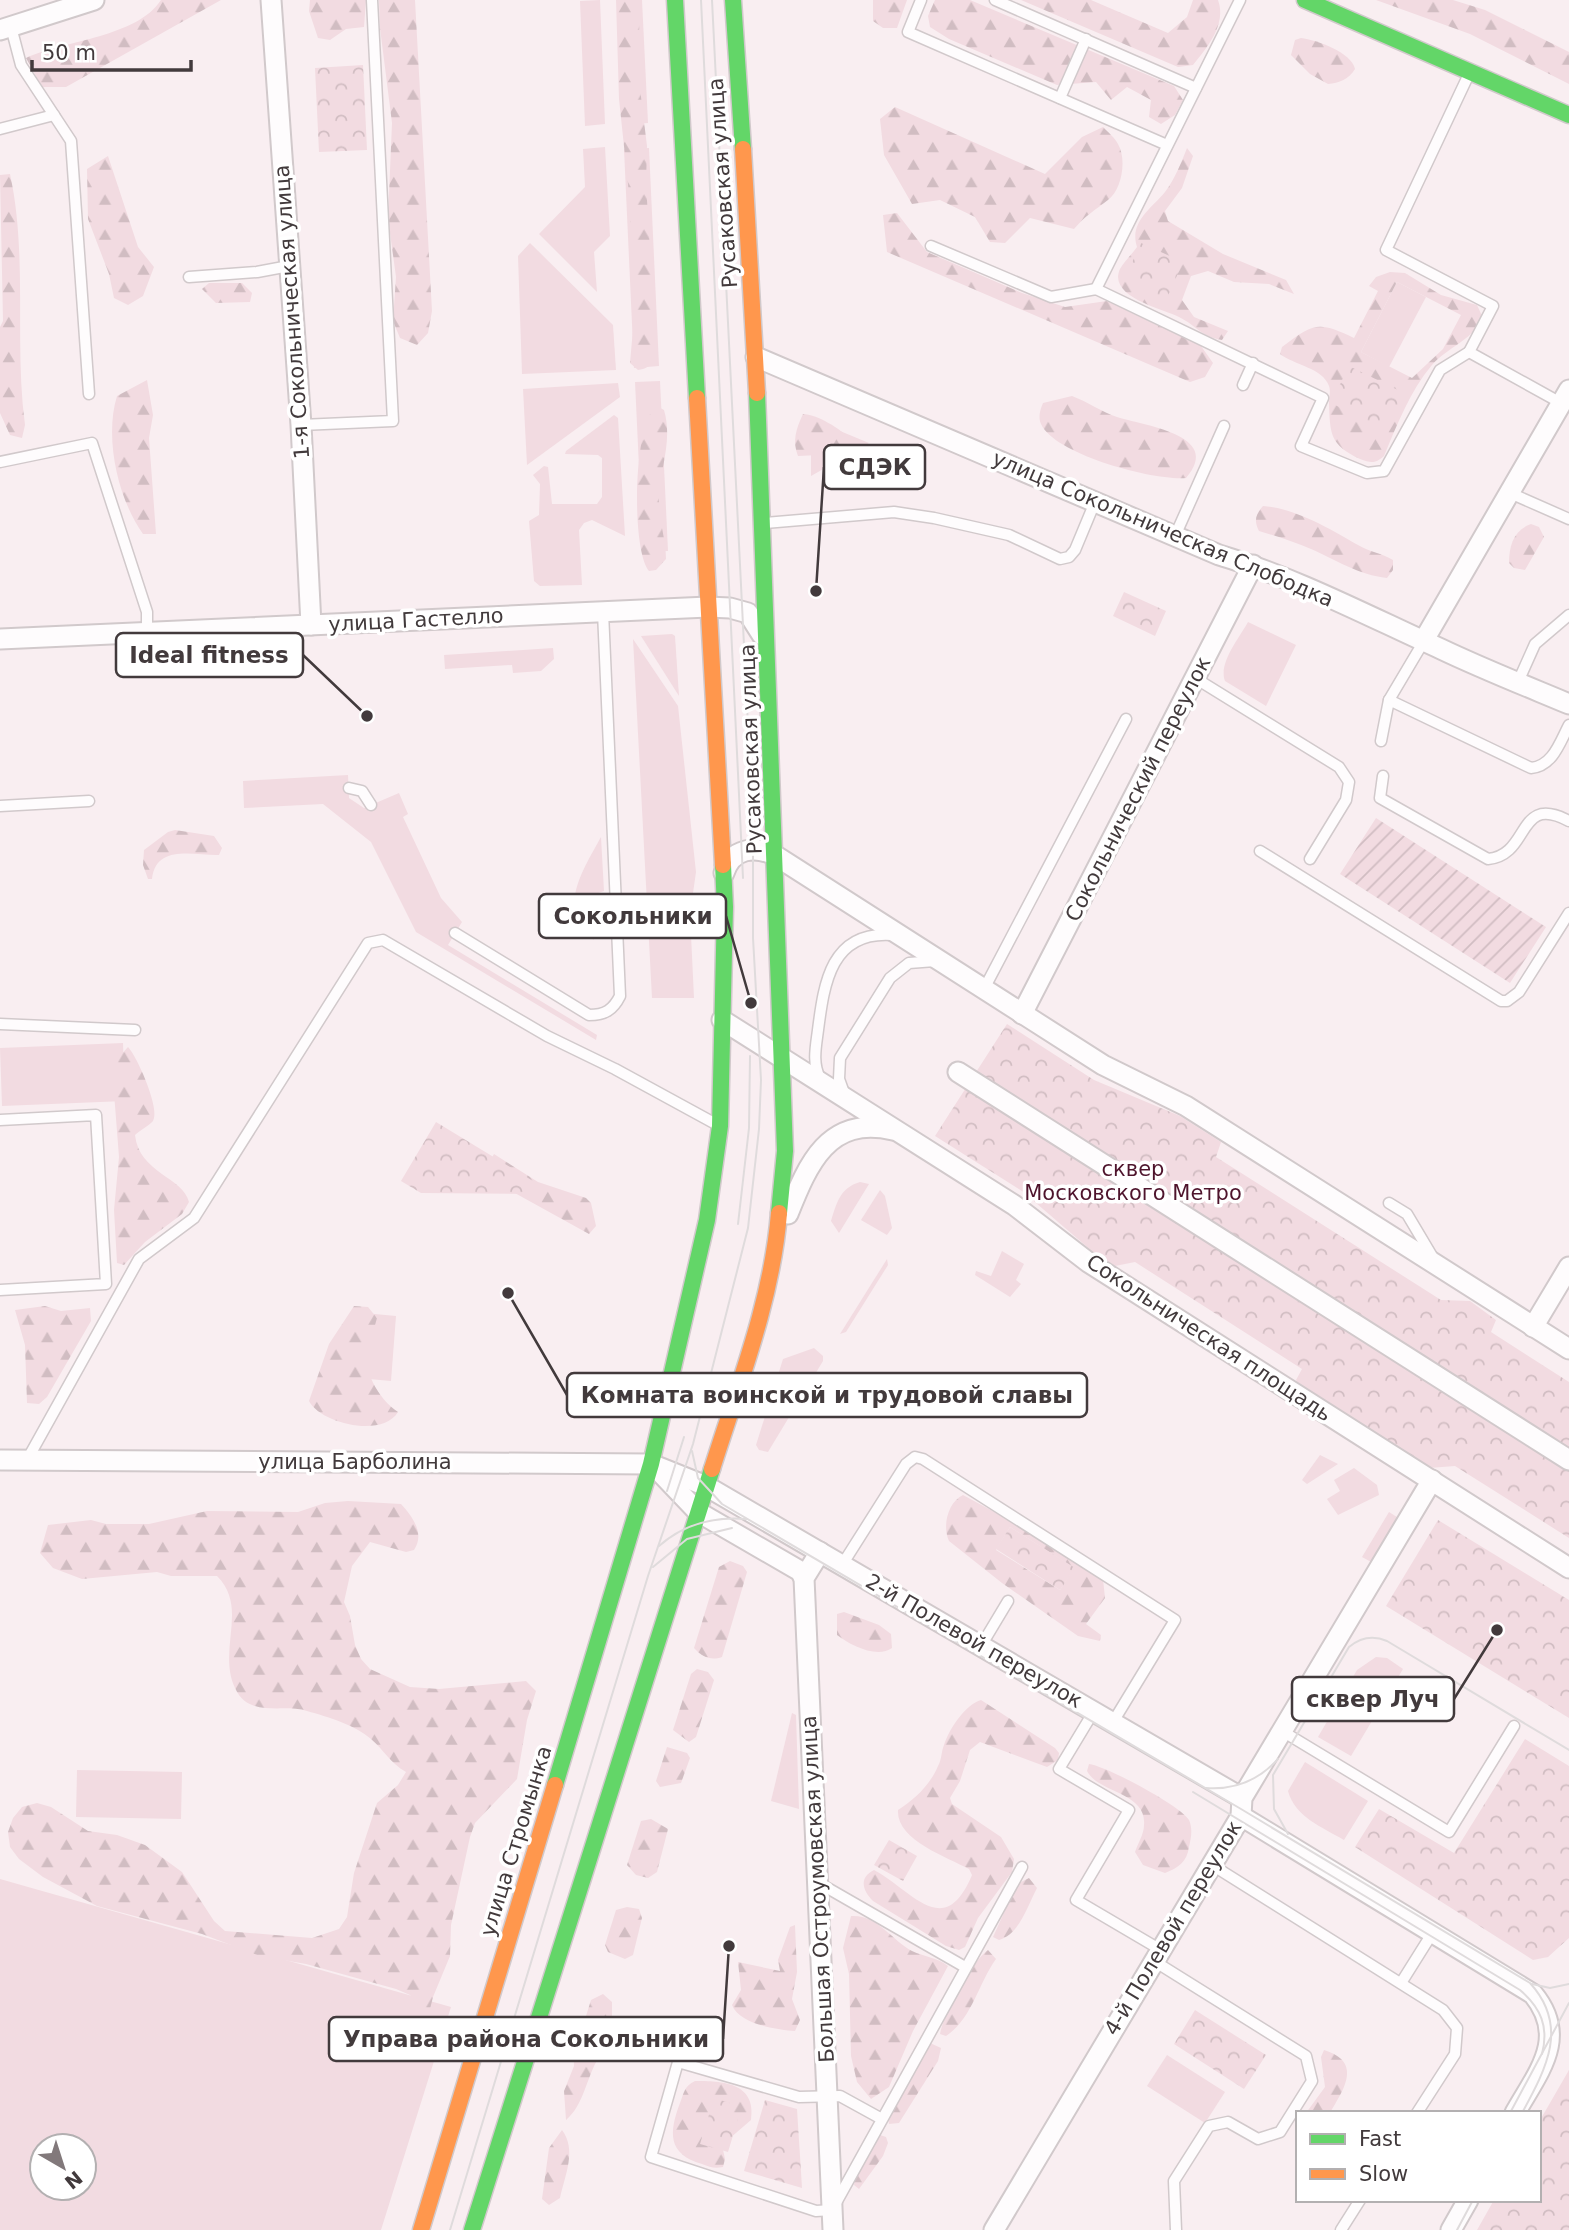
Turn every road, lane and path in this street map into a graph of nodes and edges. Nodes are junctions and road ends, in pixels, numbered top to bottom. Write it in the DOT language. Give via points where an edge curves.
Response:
graph roads {
  1 [pos="94,0"];
  2 [pos="271,0"];
  3 [pos="372,0"];
  4 [pos="675,0"];
  5 [pos="733,0"];
  6 [pos="921,0"];
  7 [pos="995,0"];
  8 [pos="1240,0"];
  9 [pos="1305,0"];
  10 [pos="5,28"];
  11 [pos="1086,40"];
  12 [pos="1470,72"];
  13 [pos="1196,88"];
  14 [pos="1060,98"];
  15 [pos="54,115"];
  16 [pos="1569,115"];
  17 [pos="0,129"];
  18 [pos="1167,145"];
  19 [pos="931,246"];
  20 [pos="289,266"];
  21 [pos="189,277"];
  22 [pos="1096,289"];
  23 [pos="1469,352"];
  24 [pos="757,357"];
  25 [pos="1253,363"];
  26 [pos="1243,385"];
  27 [pos="89,394"];
  28 [pos="1565,396"];
  29 [pos="301,425"];
  30 [pos="1224,426"];
  31 [pos="0,462"];
  32 [pos="1510,493"];
  33 [pos="1095,502"];
  34 [pos="1569,519"];
  35 [pos="761,523"];
  36 [pos="1175,536"];
  37 [pos="1253,565"];
  38 [pos="708,607"];
  39 [pos="603,612"];
  40 [pos="1569,615"];
  41 [pos="311,625"];
  42 [pos="147,632"];
  43 [pos="0,639"];
  44 [pos="1424,640"];
  45 [pos="768,648"];
  46 [pos="1195,678"];
  47 [pos="1518,682"];
  48 [pos="1390,700"];
  49 [pos="1569,704"];
  50 [pos="1126,719"];
  51 [pos="1569,724"];
  52 [pos="1381,741"];
  53 [pos="1383,776"];
  54 [pos="349,788"];
  55 [pos="89,801"];
  56 [pos="371,805"];
  57 [pos="0,806"];
  58 [pos="1569,821"];
  59 [pos="1260,851"];
  60 [pos="776,856"];
  61 [pos="1310,859"];
  62 [pos="723,876"];
  63 [pos="1569,913"];
  64 [pos="455,933"];
  65 [pos="900,936"];
  66 [pos="949,967"];
  67 [pos="984,989"];
  68 [pos="1022,1013"];
  69 [pos="722,1020"];
  70 [pos="0,1024"];
  71 [pos="135,1030"];
  72 [pos="783,1058"];
  73 [pos="958,1072"];
  74 [pos="828,1087"];
  75 [pos="854,1103"];
  76 [pos="0,1121"];
  77 [pos="720,1126"];
  78 [pos="898,1131"];
  79 [pos="1389,1203"];
  80 [pos="777,1241"];
  81 [pos="1437,1265"];
  82 [pos="1569,1267"];
  83 [pos="0,1290"];
  84 [pos="1533,1327"];
  85 [pos="1569,1349"];
  86 [pos="0,1460"];
  87 [pos="1569,1460"];
  88 [pos="26,1461"];
  89 [pos="651,1464"];
  90 [pos="1432,1480"];
  91 [pos="706,1486"];
  92 [pos="698,1512"];
  93 [pos="820,1552"];
  94 [pos="842,1565"];
  95 [pos="1569,1568"];
  96 [pos="804,1578"];
  97 [pos="1009,1601"];
  98 [pos="981,1646"];
  99 [pos="1094,1711"];
  100 [pos="1113,1722"];
  101 [pos="1514,1726"];
  102 [pos="1282,1731"];
  103 [pos="1241,1807"];
  104 [pos="1212,1865"];
  105 [pos="1021,1867"];
  106 [pos="817,1882"];
  107 [pos="1433,1931"];
  108 [pos="1157,1956"];
  109 [pos="965,1967"];
  110 [pos="1401,1983"];
  111 [pos="827,2096"];
  112 [pos="1418,2111"];
  113 [pos="1517,2111"];
  114 [pos="880,2118"];
  115 [pos="1359,2202"];
  116 [pos="1467,2202"];
  117 [pos="832,2210"];
  118 [pos="421,2230"];
  119 [pos="472,2230"];
  120 [pos="833,2230"];
  121 [pos="994,2230"];
  122 [pos="1176,2230"];
  123 [pos="1341,2230"];
  124 [pos="1451,2230"];
  1 -- 10 [label="street"];
  2 -- 20 [label="street, 1-я Сокольническая улица"];
  3 -- 29 [label="lane" via="393,421"];
  4 -- 38 [label="main road, Русаковская улица"];
  5 -- 24 [label="main road, Русаковская улица"];
  6 -- 14 [label="lane" via="908,32"];
  7 -- 11 [label="lane"];
  8 -- 13 [label="lane"];
  9 -- 12 [label="main road"];
  10 -- 15 [label="lane" via="21,65"];
  11 -- 13 [label="lane"];
  11 -- 14 [label="lane"];
  12 -- 16 [label="main road"];
  12 -- 23 [label="lane" via="1387,250 1493,306"];
  13 -- 18 [label="lane"];
  14 -- 18 [label="lane"];
  15 -- 17 [label="lane"];
  15 -- 27 [label="lane" via="71,141"];
  18 -- 22 [label="lane"];
  19 -- 22 [label="lane" via="1051,297"];
  20 -- 21 [label="lane"];
  20 -- 29 [label="street, 1-я Сокольническая улица"];
  22 -- 25 [label="lane"];
  23 -- 25 [label="lane" via="1440,370 1388,465 1374,474 1301,446 1323,398"];
  23 -- 28 [label="lane"];
  24 -- 33 [label="street, улица Сокольническая Слободка"];
  24 -- 35 [label="main road, Русаковская улица"];
  25 -- 26 [label="lane"];
  28 -- 32 [label="street"];
  29 -- 41 [label="street, 1-я Сокольническая улица"];
  30 -- 36 [label="lane"];
  31 -- 42 [label="lane" via="92,443 147,612"];
  32 -- 34 [label="lane"];
  32 -- 44 [label="street"];
  33 -- 35 [label="lane" via="1075,550 1059,559 1009,536 894,512"];
  33 -- 36 [label="street, улица Сокольническая Слободка"];
  35 -- 45 [label="main road, Русаковская улица"];
  36 -- 37 [label="street, улица Сокольническая Слободка"];
  37 -- 44 [label="street, улица Сокольническая Слободка"];
  37 -- 46 [label="street, Сокольнический переулок"];
  38 -- 39 [label="street, улица Гастелло"];
  38 -- 45 [label="street, улица Гастелло" via="748,613"];
  38 -- 62 [label="main road, Русаковская улица"];
  39 -- 41 [label="street, улица Гастелло"];
  39 -- 64 [label="lane" via="620,996 615,1007 601,1016 589,1015"];
  40 -- 47 [label="lane" via="1535,644"];
  41 -- 42 [label="street, улица Гастелло"];
  42 -- 43 [label="street, улица Гастелло"];
  44 -- 47 [label="street, улица Сокольническая Слободка"];
  44 -- 48 [label="lane"];
  45 -- 60 [label="main road, Русаковская улица"];
  46 -- 61 [label="lane" via="1339,767 1349,782 1346,800"];
  46 -- 68 [label="street, Сокольнический переулок"];
  47 -- 49 [label="street, улица Сокольническая Слободка"];
  48 -- 51 [label="lane" via="1531,768 1550,760"];
  48 -- 52 [label="lane"];
  50 -- 67 [label="lane"];
  53 -- 58 [label="lane" via="1380,798 1488,859 1506,854 1540,813"];
  54 -- 56 [label="lane" via="362,791"];
  55 -- 57 [label="lane"];
  59 -- 63 [label="lane" via="1501,1001 1519,992"];
  60 -- 62 [label="street" via="758,849 743,851 730,860"];
  60 -- 65 [label="street"];
  60 -- 72 [label="main road, Русаковская улица"];
  62 -- 69 [label="main road, Русаковская улица"];
  65 -- 66 [label="street"];
  65 -- 74 [label="lane" via="883,934 859,941 829,970 815,1061 816,1071"];
  66 -- 67 [label="street"];
  66 -- 75 [label="lane" via="923,960 909,963 890,978 840,1058 841,1086"];
  67 -- 68 [label="street"];
  68 -- 81 [label="street" via="1103,1065 1186,1106"];
  69 -- 72 [label="street, Сокольническая площадь"];
  69 -- 77 [label="main road, Русаковская улица"];
  70 -- 71 [label="lane"];
  72 -- 74 [label="street, Сокольническая площадь"];
  72 -- 80 [label="main road, Русаковская улица" via="785,1151"];
  73 -- 87 [label="street"];
  74 -- 75 [label="street, Сокольническая площадь"];
  75 -- 78 [label="street, Сокольническая площадь"];
  76 -- 83 [label="lane" via="96,1115 106,1284"];
  77 -- 88 [label="lane" via="547,1036 383,940 368,943 194,1218 139,1259"];
  77 -- 89 [label="main road, Русаковская улица" via="707,1220"];
  78 -- 80 [label="street" via="862,1128 836,1136 822,1147 807,1169"];
  78 -- 90 [label="street, Сокольническая площадь" via="1014,1205 1088,1262"];
  79 -- 81 [label="lane" via="1407,1214"];
  80 -- 91 [label="main road, Русаковская улица" via="756,1328"];
  81 -- 84 [label="street"];
  82 -- 84 [label="street"];
  84 -- 85 [label="street"];
  86 -- 88 [label="street, улица Барболина"];
  88 -- 89 [label="street, улица Барболина"];
  89 -- 91 [label="street, улица Барболина"];
  89 -- 92 [label="street"];
  89 -- 118 [label="main road, улица Стромынка"];
  90 -- 95 [label="street, Сокольническая площадь"];
  90 -- 102 [label="street, 4-й Полевой переулок"];
  91 -- 92 [label="main road"];
  91 -- 93 [label="street, 2-й Полевой переулок"];
  92 -- 96 [label="street" via="800,1571"];
  92 -- 119 [label="main road"];
  93 -- 94 [label="street, 2-й Полевой переулок"];
  93 -- 96 [label="street"];
  94 -- 98 [label="street, 2-й Полевой переулок"];
  94 -- 100 [label="lane" via="906,1464 915,1457 923,1459 1175,1620"];
  96 -- 106 [label="street, Большая Остроумовская улица"];
  97 -- 98 [label="lane"];
  98 -- 99 [label="street, 2-й Полевой переулок"];
  99 -- 100 [label="street, 2-й Полевой переулок"];
  99 -- 108 [label="lane" via="1059,1769 1129,1810 1076,1900"];
  100 -- 103 [label="street, 2-й Полевой переулок"];
  101 -- 102 [label="lane" via="1449,1832"];
  102 -- 103 [label="street, 4-й Полевой переулок"];
  103 -- 104 [label="street, 4-й Полевой переулок"];
  103 -- 107 [label="street, 2-й Полевой переулок"];
  104 -- 108 [label="street, 4-й Полевой переулок"];
  104 -- 110 [label="lane"];
  105 -- 109 [label="lane"];
  106 -- 109 [label="lane"];
  106 -- 111 [label="street, Большая Остроумовская улица"];
  107 -- 110 [label="lane"];
  107 -- 113 [label="street, 2-й Полевой переулок" via="1533,1994 1549,2020 1548,2054"];
  108 -- 121 [label="street, 4-й Полевой переулок"];
  108 -- 122 [label="lane" via="1306,2056 1312,2081 1280,2132 1258,2139 1228,2122 1209,2126 1174,2182"];
  109 -- 114 [label="lane"];
  110 -- 112 [label="lane" via="1443,2010 1457,2028 1455,2054"];
  111 -- 114 [label="lane" via="840,2096"];
  111 -- 117 [label="street, Большая Остроумовская улица"];
  111 -- 117 [label="lane" via="799,2097 678,2062 652,2157 816,2211"];
  114 -- 117 [label="lane"];
  115 -- 123 [label="lane"];
  116 -- 124 [label="street"];
  117 -- 120 [label="street, Большая Остроумовская улица"];
}
